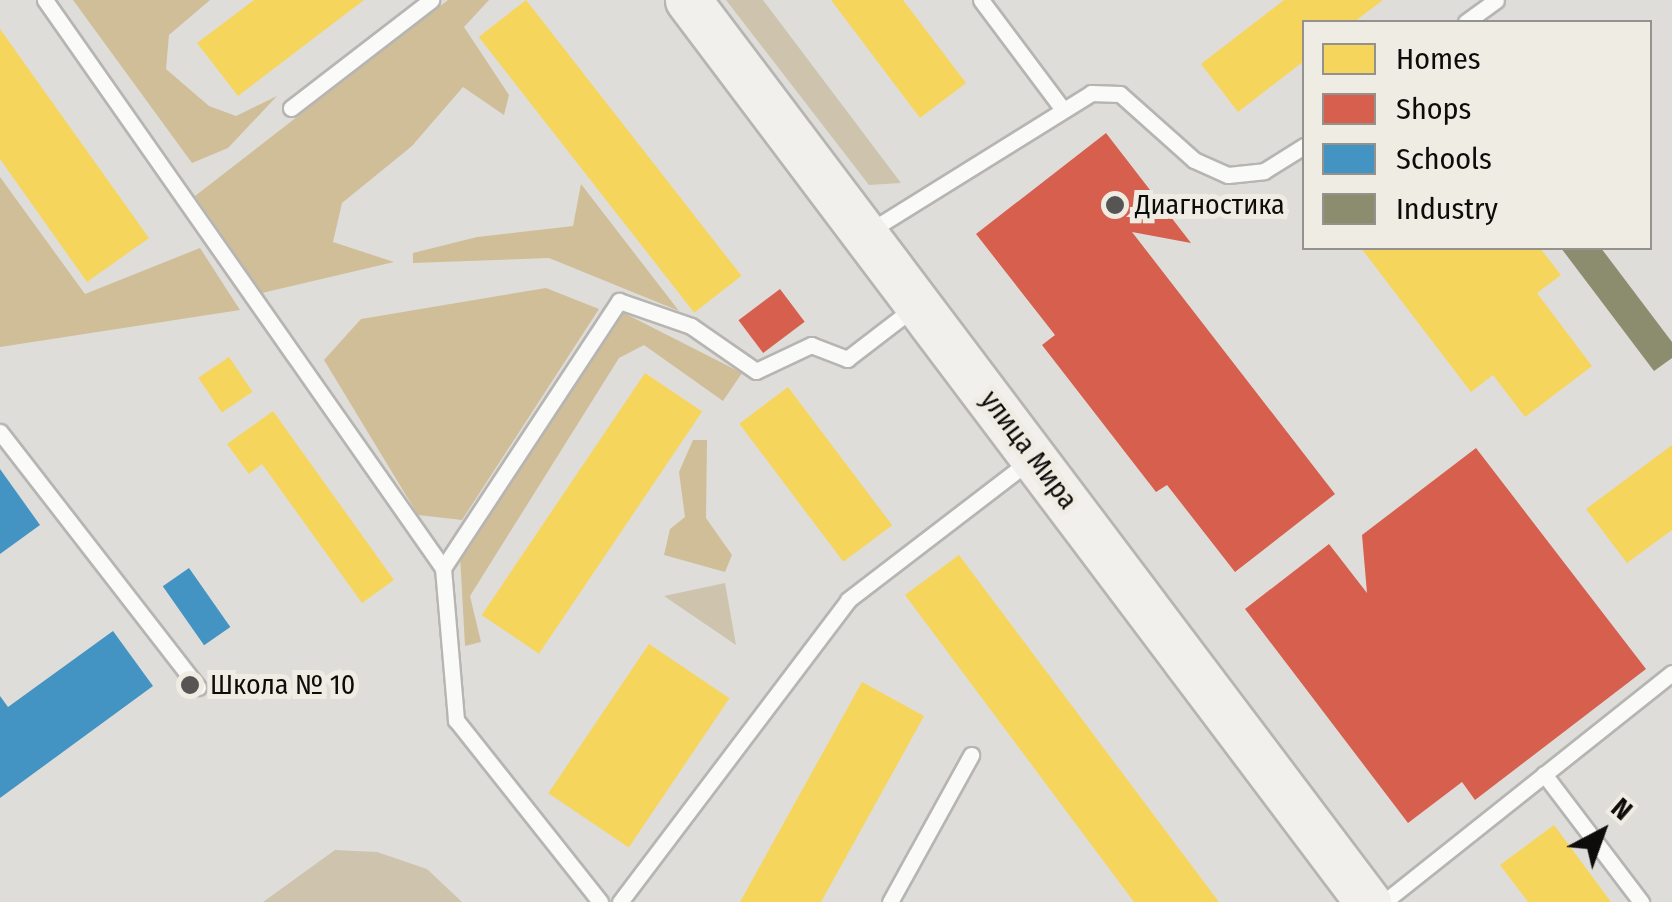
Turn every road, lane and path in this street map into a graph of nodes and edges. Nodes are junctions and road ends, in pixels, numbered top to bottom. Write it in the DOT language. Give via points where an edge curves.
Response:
graph roads {
  1 [pos="45,0"];
  2 [pos="431,0"];
  3 [pos="688,0"];
  4 [pos="981,0"];
  5 [pos="1496,0"];
  6 [pos="1469,20"];
  7 [pos="1060,107"];
  8 [pos="291,108"];
  9 [pos="1302,147"];
  10 [pos="865,234"];
  11 [pos="918,305"];
  12 [pos="0,432"];
  13 [pos="1035,457"];
  14 [pos="444,568"];
  15 [pos="1672,673"];
  16 [pos="198,687"];
  17 [pos="971,756"];
  18 [pos="1544,774"];
  19 [pos="600,902"];
  20 [pos="620,902"];
  21 [pos="890,902"];
  22 [pos="1368,902"];
  23 [pos="1384,902"];
  24 [pos="1641,902"];
  1 -- 14 [label="lane"];
  2 -- 8 [label="lane"];
  3 -- 10 [label="street, улица Мира"];
  4 -- 7 [label="lane"];
  5 -- 6 [label="lane"];
  7 -- 9 [label="lane" via="1120,94 1194,160 1228,175 1264,171"];
  7 -- 10 [label="lane"];
  10 -- 11 [label="street, улица Мира"];
  11 -- 13 [label="street, улица Мира"];
  11 -- 14 [label="lane" via="847,359 812,345 756,372 690,326 619,302"];
  12 -- 16 [label="lane"];
  13 -- 20 [label="lane" via="848,600"];
  13 -- 22 [label="street, улица Мира"];
  14 -- 19 [label="lane" via="456,720"];
  15 -- 18 [label="lane"];
  17 -- 21 [label="lane"];
  18 -- 23 [label="lane"];
  18 -- 24 [label="lane"];
}
